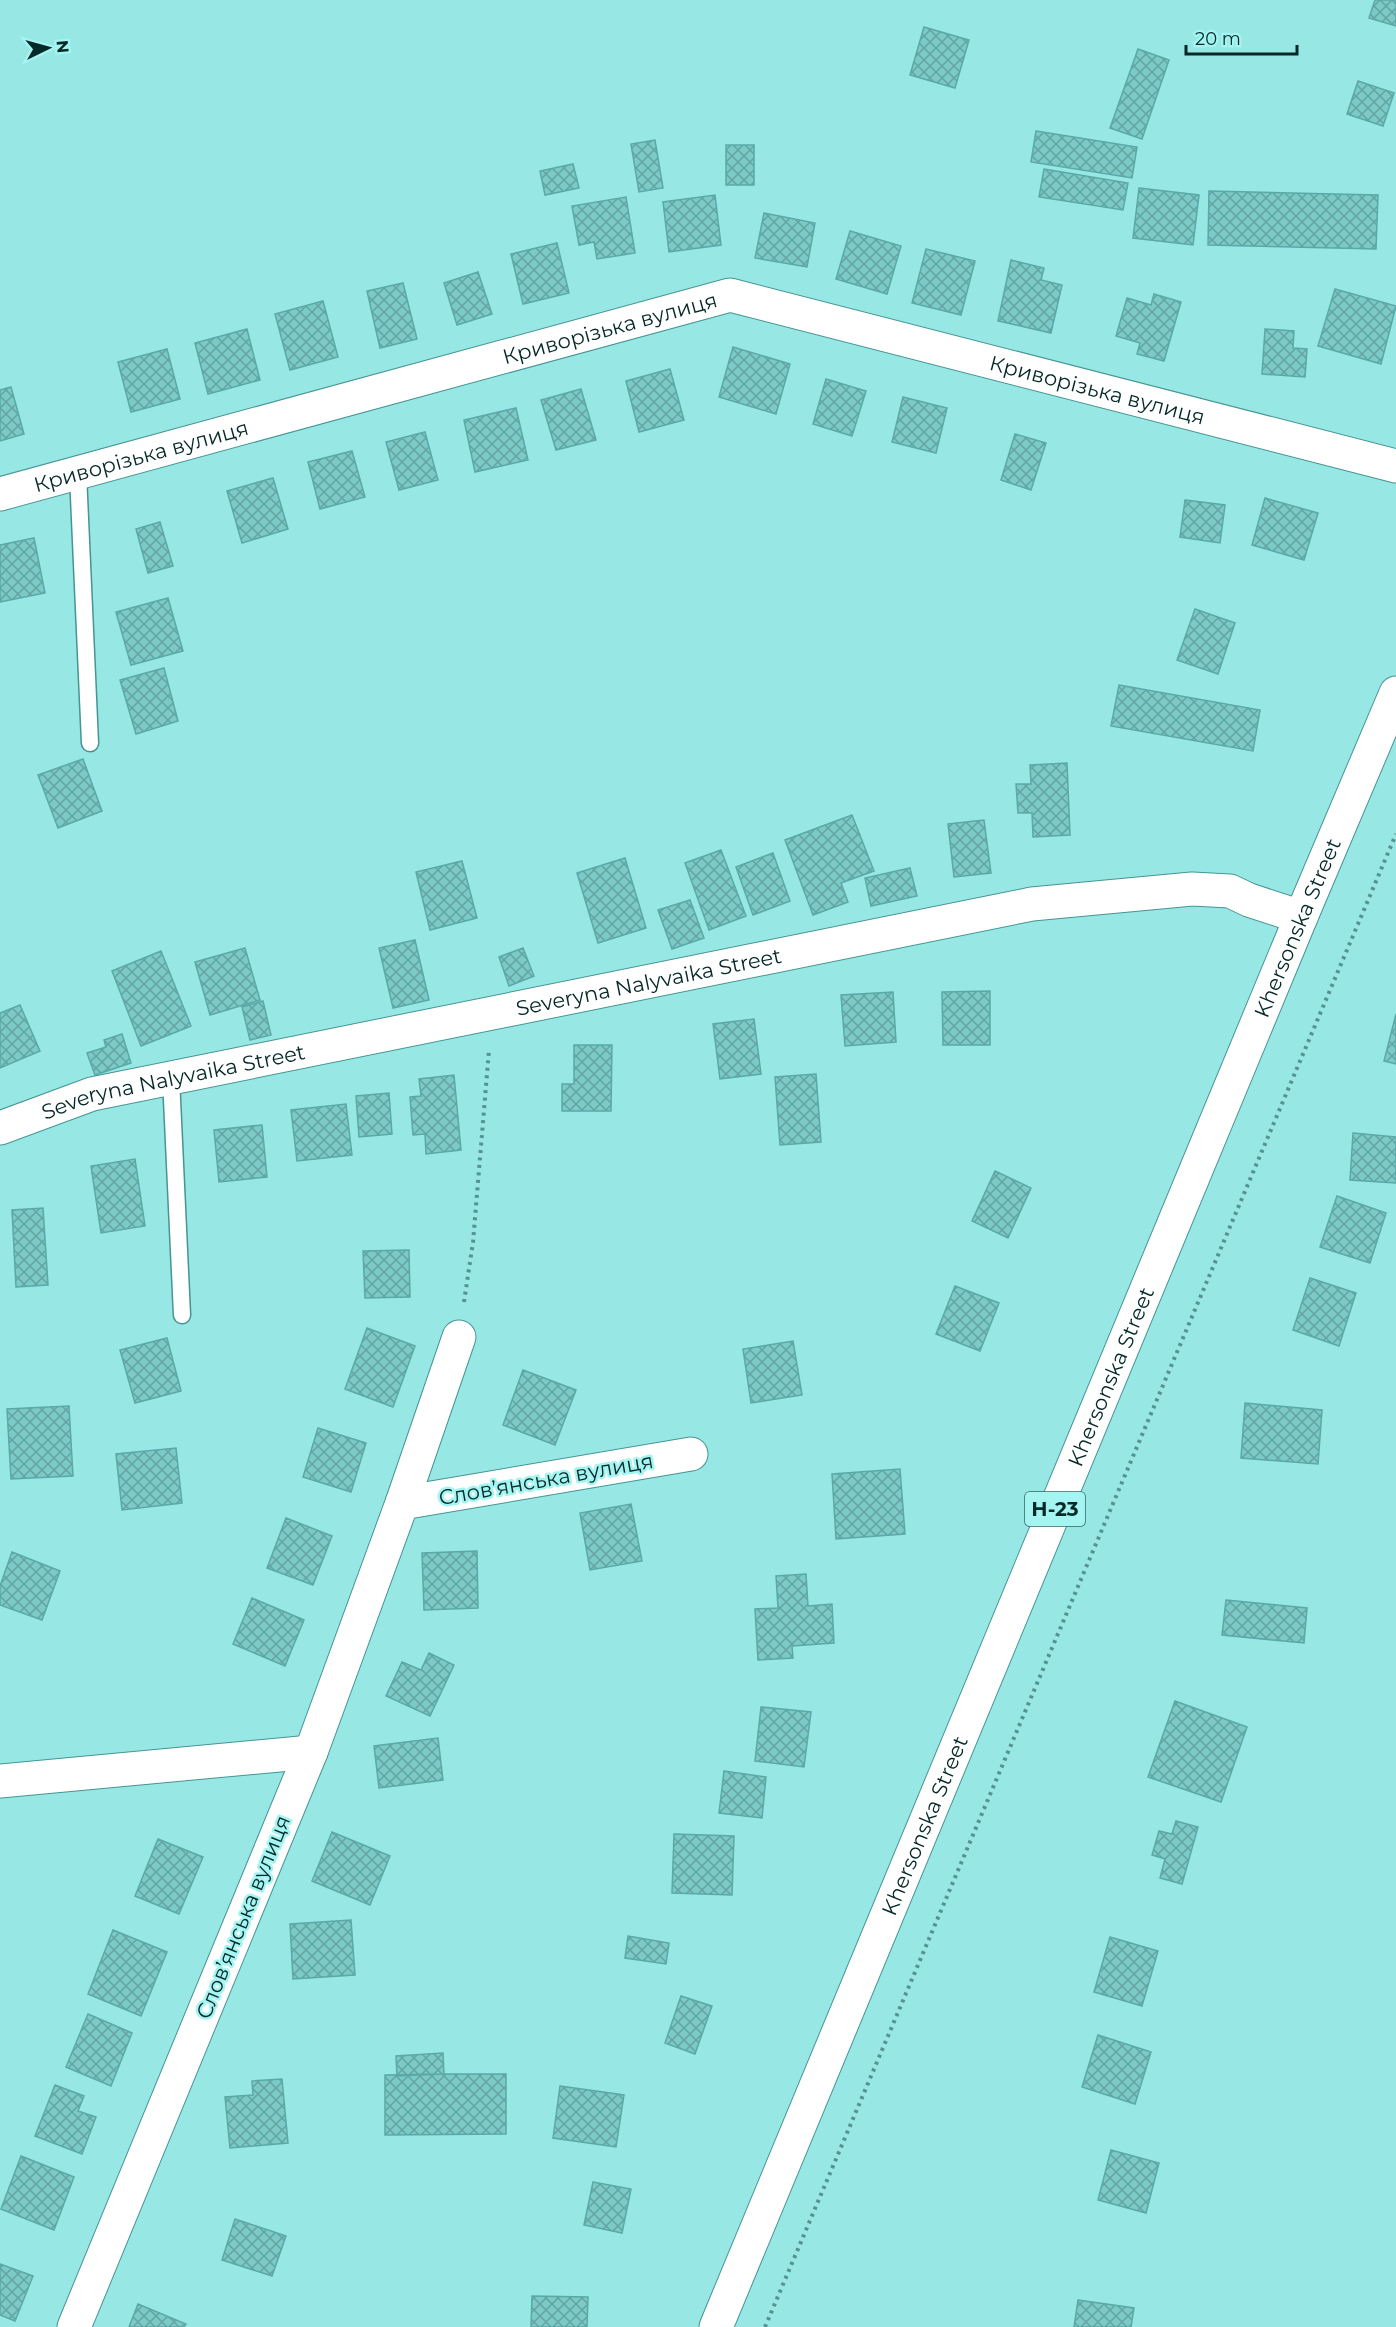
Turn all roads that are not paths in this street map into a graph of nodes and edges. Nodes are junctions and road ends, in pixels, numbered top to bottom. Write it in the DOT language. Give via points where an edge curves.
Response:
graph roads {
  1 [pos="1396,466"];
  2 [pos="78,474"];
  3 [pos="0,494"];
  4 [pos="1396,693"];
  5 [pos="90,743"];
  6 [pos="1301,917"];
  7 [pos="171,1078"];
  8 [pos="0,1128"];
  9 [pos="182,1315"];
  10 [pos="459,1337"];
  11 [pos="690,1454"];
  12 [pos="402,1503"];
  13 [pos="310,1752"];
  14 [pos="0,1781"];
  15 [pos="74,2327"];
  16 [pos="716,2327"];
  1 -- 2 [label="street, Криворізька вулиця" via="730,296"];
  2 -- 3 [label="street, Криворізька вулиця"];
  2 -- 5 [label="lane"];
  4 -- 6 [label="street, Khersonska Street / Н-23"];
  6 -- 7 [label="street, Severyna Nalyvaika Street" via="1230,891 1192,889 1032,904"];
  6 -- 16 [label="street, Khersonska Street / Н-23"];
  7 -- 8 [label="street, Severyna Nalyvaika Street" via="92,1094"];
  7 -- 9 [label="lane"];
  10 -- 12 [label="street, Словʼянська вулиця"];
  11 -- 12 [label="street, Словʼянська вулиця"];
  12 -- 13 [label="street, Словʼянська вулиця"];
  13 -- 14 [label="street"];
  13 -- 15 [label="street, Словʼянська вулиця"];
}
